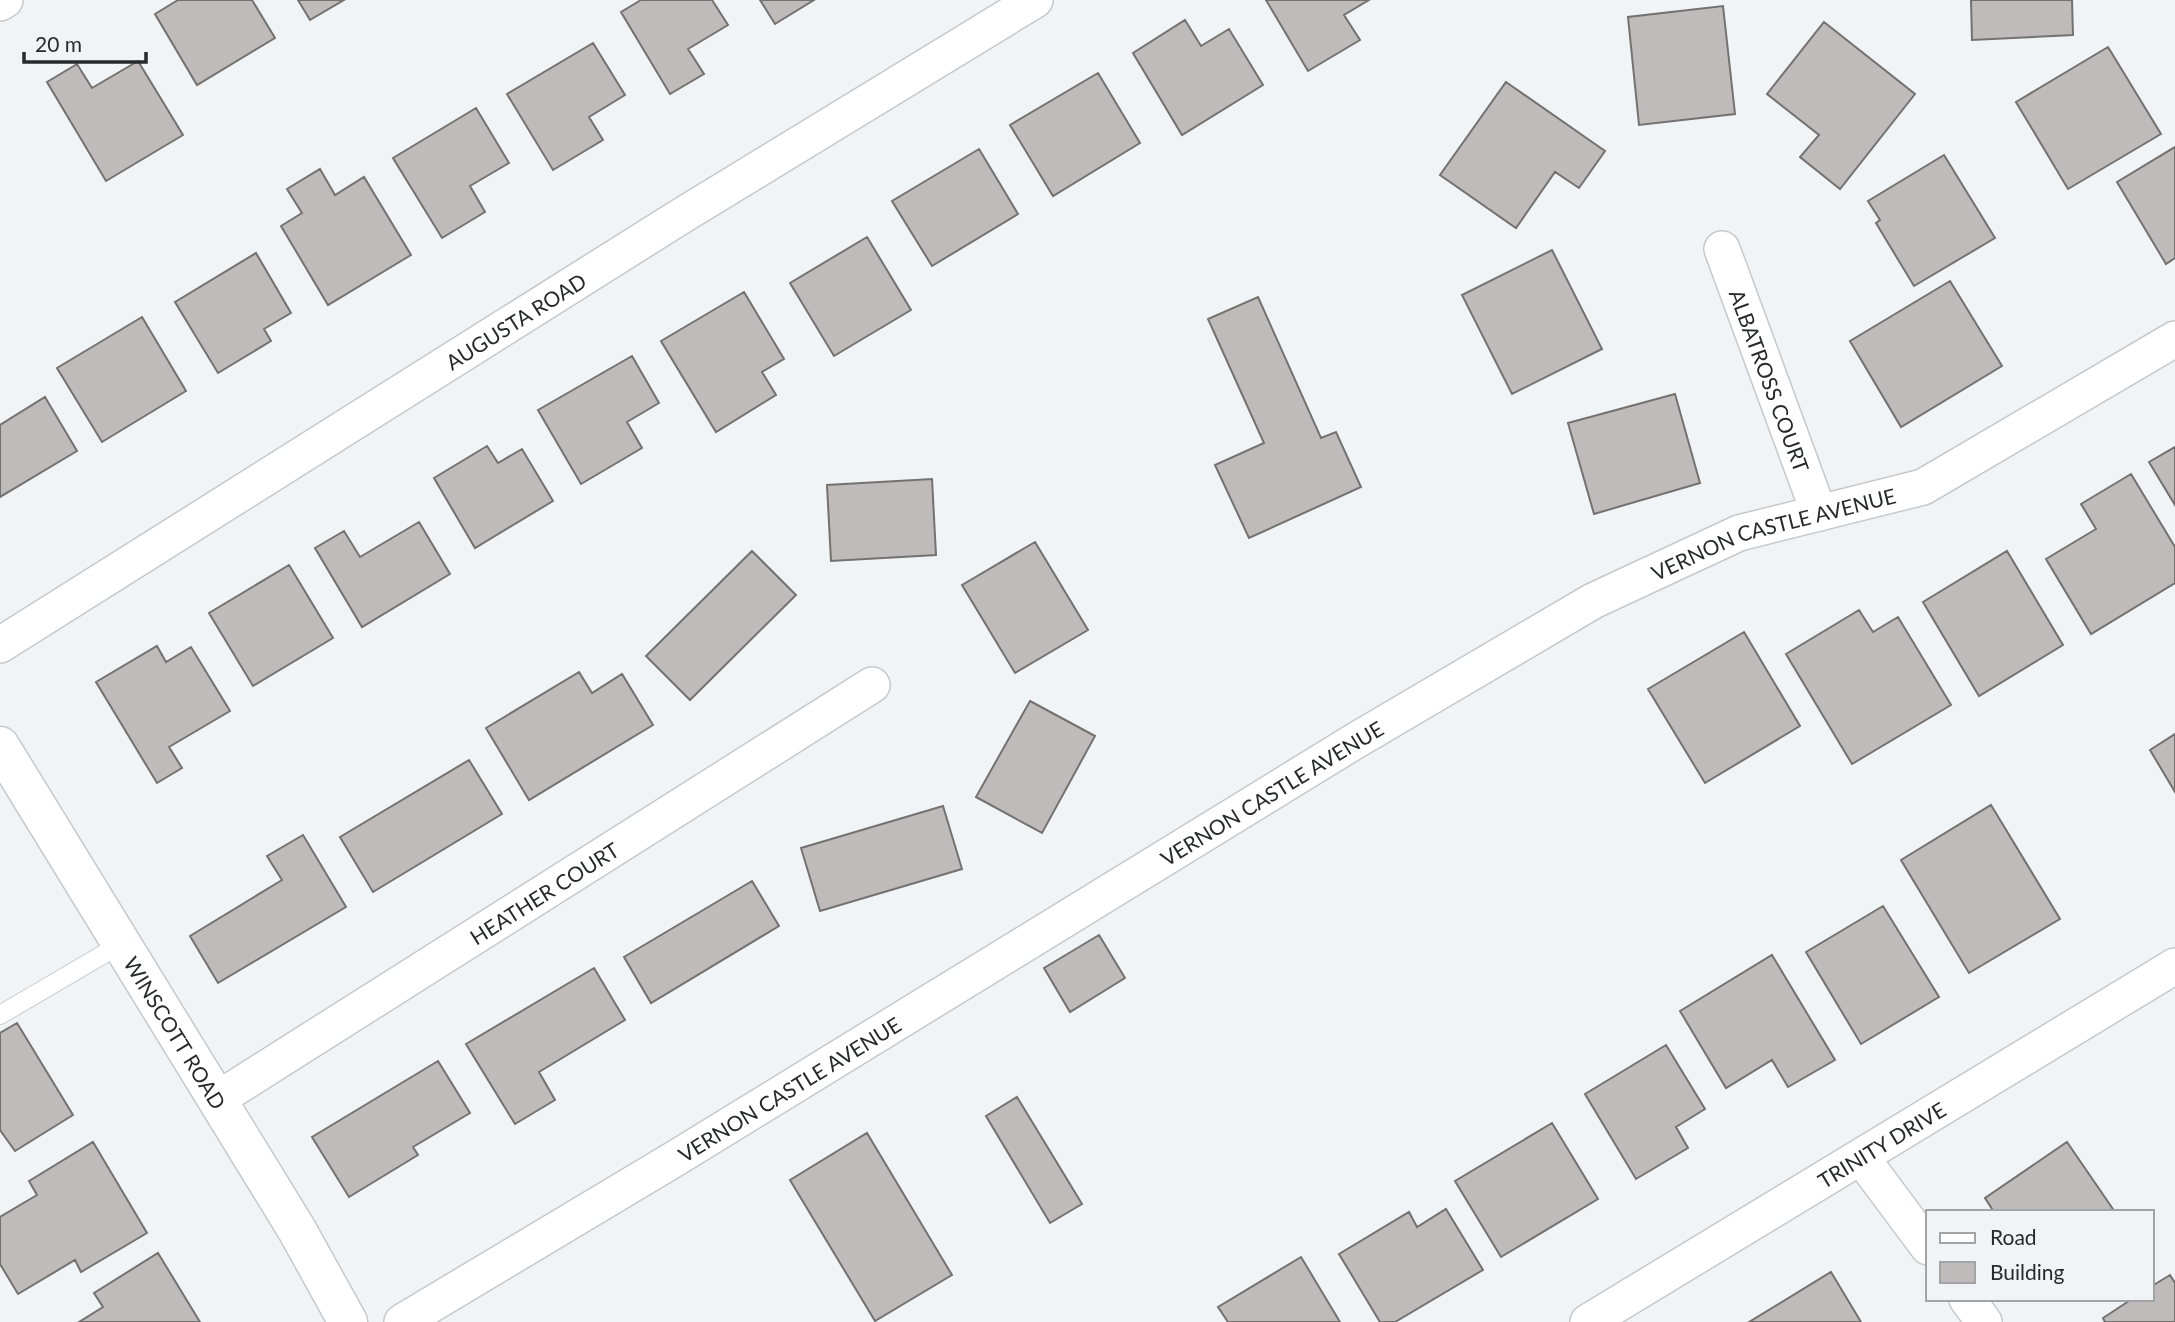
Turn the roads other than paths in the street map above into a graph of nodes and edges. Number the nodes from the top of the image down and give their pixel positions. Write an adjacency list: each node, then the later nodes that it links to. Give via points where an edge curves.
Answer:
1 (5, 0): 3 (street)
2 (1035, 0): 7 (street, AUGUSTA ROAD, via 678,218)
3 (0, 3)
4 (1722, 249): 6 (street, ALBATROSS COURT)
5 (2175, 339): 6 (street, VERNON CASTLE AVENUE, via 1923,487)
6 (1819, 513): 18 (street, VERNON CASTLE AVENUE, via 1740,533 1593,601)
7 (0, 645)
8 (872, 685): 13 (street, HEATHER COURT)
9 (0, 746): 10 (main road, WINSCOTT ROAD)
10 (121, 944): 12 (lane); 13 (main road, WINSCOTT ROAD)
11 (2175, 966): 14 (street, TRINITY DRIVE)
12 (0, 1015)
13 (216, 1100): 17 (main road, WINSCOTT ROAD)
14 (1861, 1157): 15 (street); 19 (street, TRINITY DRIVE)
15 (1926, 1244)
16 (1968, 1301): 20 (street)
17 (348, 1322)
18 (402, 1322)
19 (1588, 1322)
20 (1984, 1322)

